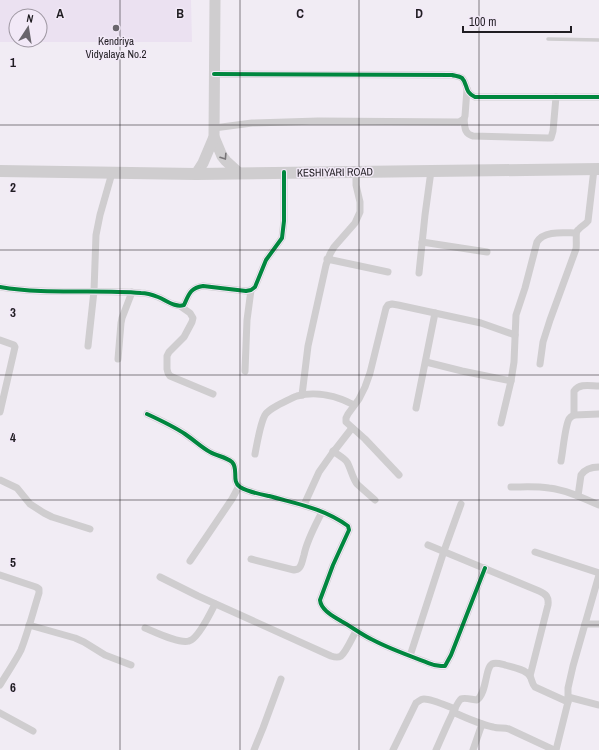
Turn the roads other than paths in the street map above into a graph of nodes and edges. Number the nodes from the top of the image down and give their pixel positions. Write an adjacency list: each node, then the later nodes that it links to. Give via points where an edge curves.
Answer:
1 (215, 0): 4 (street)
2 (548, 39): 3 (lane)
3 (599, 40)
4 (214, 74): 5 (street, via 452,75 461,78); 9 (street)
5 (467, 89): 6 (street, via 472,96 481,98); 8 (street)
6 (556, 97): 7 (street); 8 (street, via 550,138 473,136 466,133)
7 (599, 97)
8 (464, 119): 9 (street, via 455,123 252,123)
9 (214, 133): 16 (street, one-way to 16, via 222,156); 17 (street)
10 (596, 169): 12 (main road, KESHIYARI ROAD); 18 (street, via 588,221)
11 (0, 171): 15 (main road, KESHIYARI ROAD)
12 (432, 171): 14 (main road, KESHIYARI ROAD); 19 (street)
13 (284, 172): 14 (main road, KESHIYARI ROAD); 16 (main road, KESHIYARI ROAD); 25 (street, via 282,238 266,260 255,287)
14 (356, 172): 21 (street, via 360,212 355,223)
15 (112, 173): 17 (main road, KESHIYARI ROAD); 26 (street, via 96,235)
16 (239, 173): 17 (main road, KESHIYARI ROAD)
17 (196, 174)
18 (576, 233): 30 (street, via 548,234 537,242 516,315); 35 (street, via 576,249 548,326)
19 (422, 242): 20 (street); 23 (street)
20 (487, 252)
21 (327, 259): 22 (street); 40 (street, via 308,346)
22 (388, 272)
23 (419, 273)
24 (0, 287): 26 (street, via 25,291)
25 (251, 290): 28 (street, via 196,287 184,305); 36 (street)
26 (94, 291): 27 (street); 32 (street)
27 (132, 292): 28 (street, via 157,296); 33 (street, via 122,318)
28 (180, 306): 39 (street, via 193,318 184,337 167,356 168,373)
29 (435, 313): 30 (street, via 481,323); 34 (street); 41 (street, via 388,305 370,373)
30 (515, 335): 37 (street)
31 (0, 340): 43 (street, via 15,347)
32 (88, 346)
33 (118, 360)
34 (426, 362): 37 (street); 42 (street)
35 (540, 364)
36 (245, 371)
37 (511, 381): 47 (street)
38 (599, 386): 45 (street, via 584,385 576,388)
39 (213, 394)
40 (302, 395): 41 (street, via 331,396); 50 (street, via 274,407 266,414)
41 (354, 405): 48 (street, via 346,418 346,422)
42 (416, 408)
43 (0, 412)
44 (148, 414): 55 (street, via 184,433 209,452 234,464 235,480)
45 (574, 414): 46 (street); 51 (street, via 569,420)
46 (599, 414)
47 (501, 423)
48 (352, 428): 49 (street); 53 (street)
49 (333, 451): 58 (street, via 347,463 354,481); 60 (street, via 319,472)
50 (255, 454)
51 (561, 461)
52 (599, 467): 57 (street, via 592,467 583,472)
53 (400, 475)
54 (0, 480): 63 (street, via 17,488 30,504 44,513)
55 (239, 486): 60 (street); 68 (street)
56 (511, 487): 57 (street, via 549,488)
57 (578, 496): 61 (street)
58 (375, 500)
59 (461, 504): 65 (street)
60 (304, 505): 62 (street)
61 (599, 505)
62 (322, 512): 67 (street, via 306,545 298,570); 78 (street, via 348,526 349,530 332,565 320,604 327,612)
63 (90, 529)
64 (428, 544): 65 (street)
65 (444, 551): 69 (street); 79 (street)
66 (535, 552): 70 (street)
67 (250, 559)
68 (190, 561)
69 (485, 568): 79 (street, via 445,666); 81 (street, via 548,597)
70 (599, 574): 75 (street)
71 (0, 575): 74 (street, via 31,584 39,589)
72 (160, 577): 73 (street)
73 (215, 604): 77 (street, via 196,636 189,641 177,641); 78 (street, via 331,656 341,656)
74 (30, 624): 80 (street, via 75,638 105,655); 83 (street, via 16,660)
75 (585, 624): 76 (street); 84 (street, via 568,688)
76 (599, 624)
77 (145, 628)
78 (356, 630): 79 (street)
79 (410, 656)
80 (131, 665)
81 (530, 676): 84 (street, via 535,687); 86 (street, via 502,664 491,665 480,698 460,700)
82 (281, 679): 90 (street)
83 (0, 685)
84 (568, 699): 85 (street); 94 (street)
85 (599, 706)
86 (454, 711): 88 (street); 91 (street, via 431,700 420,700); 92 (street)
87 (0, 713): 89 (street)
88 (482, 724): 93 (street); 94 (street, via 509,729)
89 (34, 731)
90 (254, 750)
91 (393, 750)
92 (436, 750)
93 (473, 750)
94 (555, 750)

